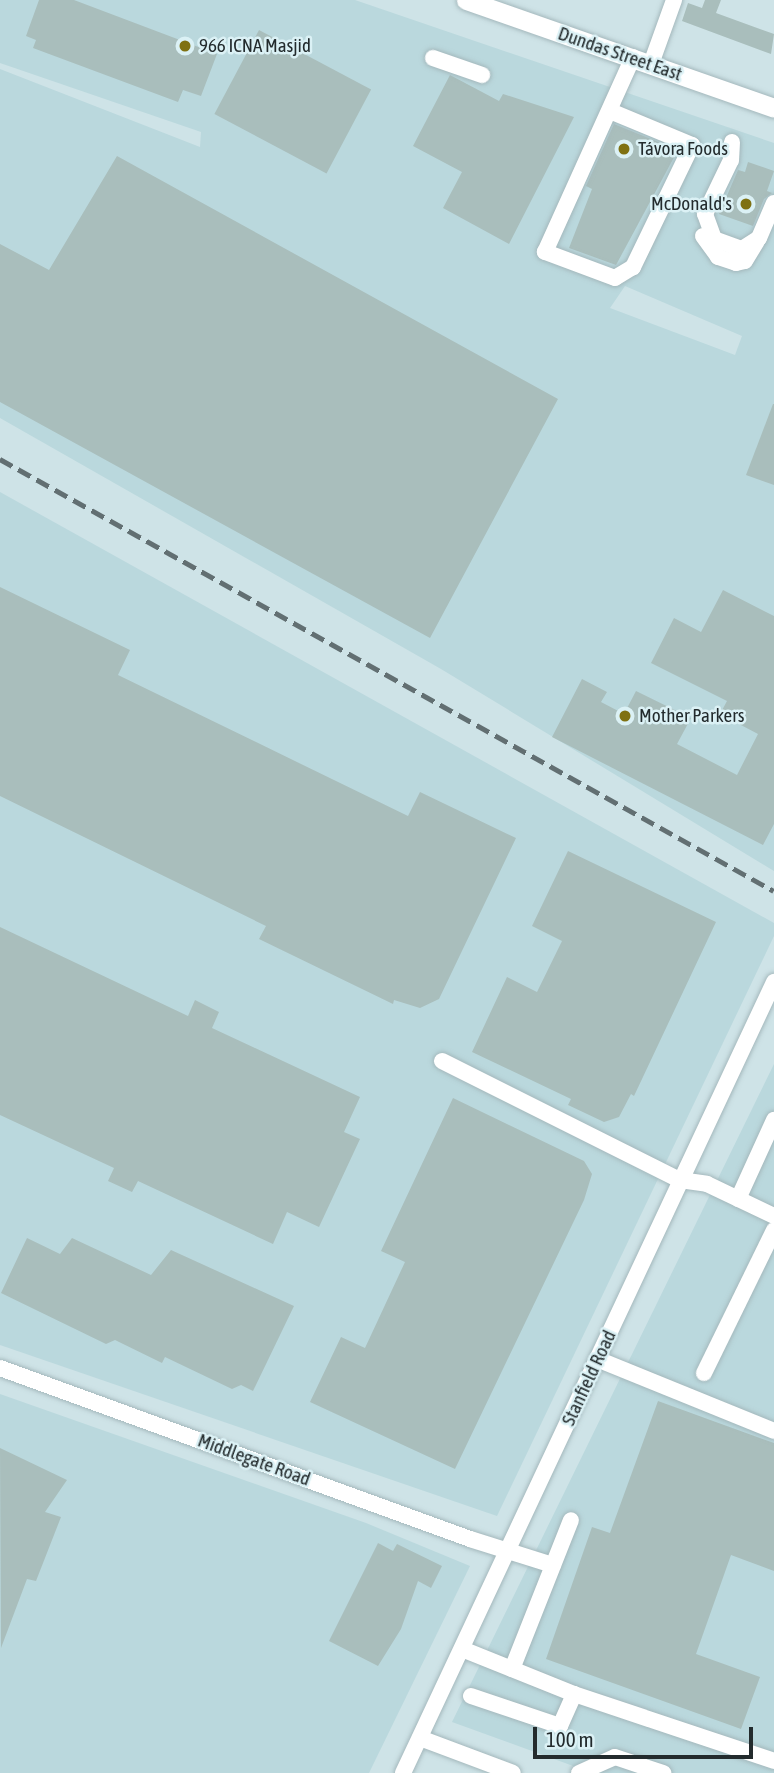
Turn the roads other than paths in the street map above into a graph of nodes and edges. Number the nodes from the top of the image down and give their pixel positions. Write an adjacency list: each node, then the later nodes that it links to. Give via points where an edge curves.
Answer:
1 (466, 0): 4 (main road, Dundas Street East)
2 (674, 0): 4 (street)
3 (433, 58): 5 (street)
4 (642, 61): 6 (main road, Dundas Street East); 7 (street)
5 (482, 75)
6 (774, 108)
7 (610, 111): 7 (street, via 692,145 633,267 615,278 545,252)
8 (732, 142): 9 (street, via 732,160 705,221 714,239 742,249 759,238)
9 (774, 203)
10 (773, 987): 13 (street, Stanfield Road)
11 (443, 1061): 13 (street)
12 (774, 1120): 14 (street)
13 (680, 1180): 14 (street, via 707,1184); 17 (street, Stanfield Road)
14 (738, 1199): 15 (street)
15 (774, 1216)
16 (774, 1230): 19 (street)
17 (597, 1359): 20 (street); 22 (street, Stanfield Road)
18 (0, 1368): 22 (street, Middlegate Road, via 470,1539)
19 (704, 1373)
20 (774, 1431)
21 (571, 1520): 23 (street)
22 (510, 1549): 23 (street, Middlegate Road); 24 (street, Stanfield Road)
23 (553, 1565): 25 (street)
24 (462, 1649): 25 (street); 28 (street, Stanfield Road)
25 (512, 1669): 26 (street)
26 (574, 1694): 27 (street, via 559,1726); 29 (street)
27 (471, 1696)
28 (419, 1738): 30 (street, Stanfield Road); 31 (street)
29 (774, 1761)
30 (403, 1773)
31 (513, 1773)
32 (579, 1773): 33 (street, via 615,1757)
33 (663, 1773)

